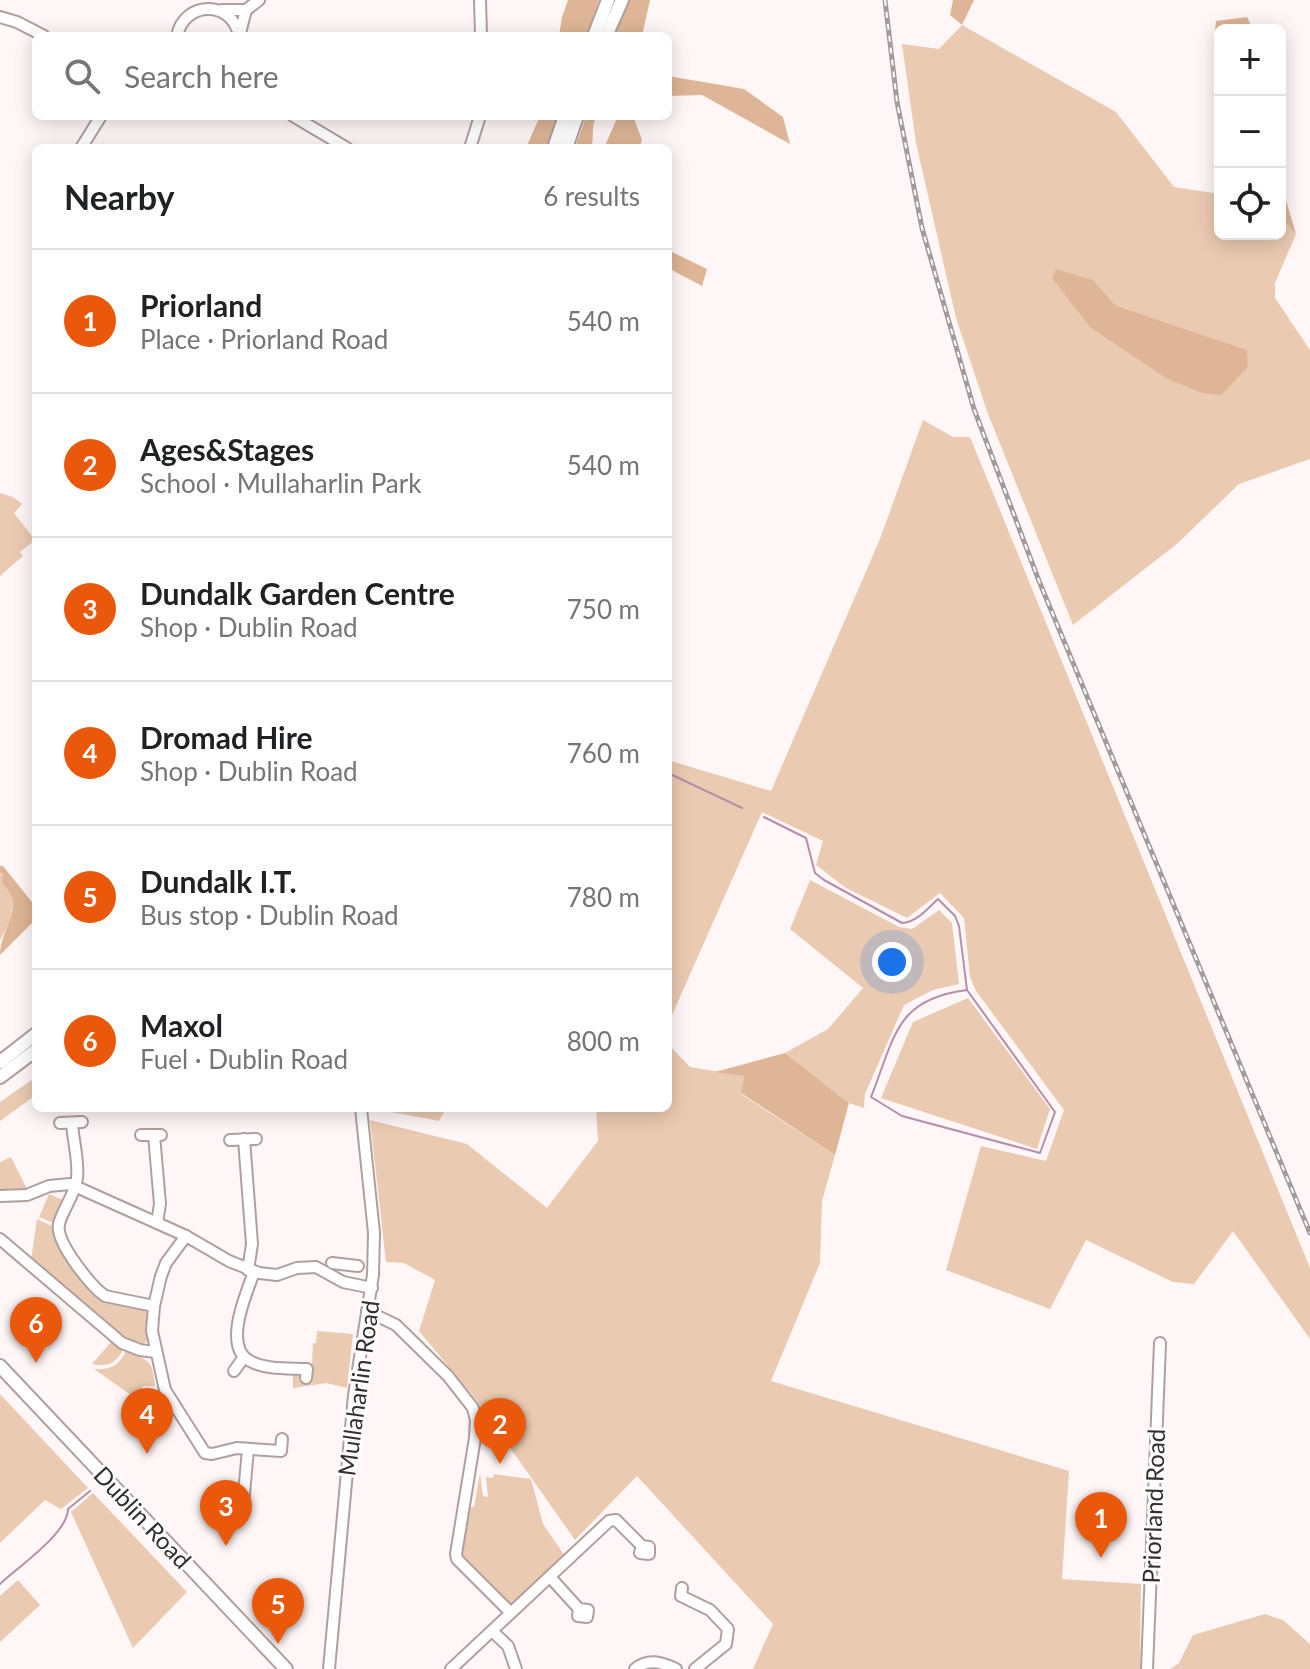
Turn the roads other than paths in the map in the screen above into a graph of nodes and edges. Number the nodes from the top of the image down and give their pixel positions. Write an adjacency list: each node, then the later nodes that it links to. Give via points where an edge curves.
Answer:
1 (259, 0): 6 (street)
2 (480, 0): 12 (street)
3 (608, 0): 13 (main road)
4 (622, 0): 14 (main road)
5 (216, 9): 6 (street); 9 (street, via 194,11); 10 (street, via 233,20)
6 (246, 10): 11 (street)
7 (0, 17): 8 (street)
8 (36, 32)
9 (178, 32)
10 (238, 32)
11 (241, 32)
12 (481, 32)
13 (596, 32)
14 (608, 32)
15 (98, 120): 20 (street)
16 (300, 120): 21 (street)
17 (479, 120): 22 (street)
18 (564, 120): 23 (main road)
19 (576, 120): 24 (main road)
20 (84, 144)
21 (340, 144)
22 (471, 144)
23 (555, 144)
24 (567, 144)
25 (32, 1037): 27 (main road)
26 (32, 1053): 28 (main road)
27 (0, 1062)
28 (0, 1077)
29 (361, 1112): 41 (street, Mullaharlin Road, via 374,1233)
30 (60, 1123): 33 (street, via 77,1122)
31 (141, 1135): 35 (street, via 158,1135)
32 (230, 1140): 39 (street, via 250,1139 246,1197)
33 (76, 1186): 34 (street, via 57,1184 27,1195); 35 (street); 42 (street, via 59,1227 70,1253 105,1296)
34 (0, 1196)
35 (157, 1223): 36 (street)
36 (186, 1236): 39 (street); 42 (street, via 166,1263)
37 (0, 1239): 45 (street, via 122,1343)
38 (332, 1263): 40 (street, via 352,1265)
39 (251, 1271): 40 (street, via 277,1275 316,1267); 46 (street, via 238,1319)
40 (345, 1283): 41 (street)
41 (372, 1288): 43 (street, Mullaharlin Road)
42 (154, 1306): 45 (street)
43 (367, 1311): 57 (street, via 396,1325 473,1408 475,1438 456,1554); 60 (street, Mullaharlin Road, via 354,1395)
44 (1160, 1343): 66 (street, Priorland Road)
45 (155, 1352): 51 (street, via 165,1390 201,1448 212,1454)
46 (244, 1357): 48 (street); 49 (street, via 262,1365 307,1369)
47 (0, 1366): 59 (main road, Dublin Road)
48 (234, 1371)
49 (306, 1378)
50 (282, 1439): 51 (street, via 281,1451)
51 (248, 1449): 52 (street)
52 (243, 1505)
53 (642, 1546): 54 (street, via 616,1520 609,1521)
54 (550, 1577): 56 (street); 57 (street)
55 (682, 1588): 65 (street, via 681,1596 710,1610 728,1629 726,1644)
56 (579, 1609)
57 (510, 1612): 58 (street)
58 (492, 1631): 61 (street); 62 (street, via 508,1646)
59 (286, 1669)
60 (329, 1669)
61 (451, 1669)
62 (516, 1669)
63 (635, 1669): 64 (street, via 657,1661)
64 (676, 1669)
65 (695, 1669)
66 (1147, 1669)

